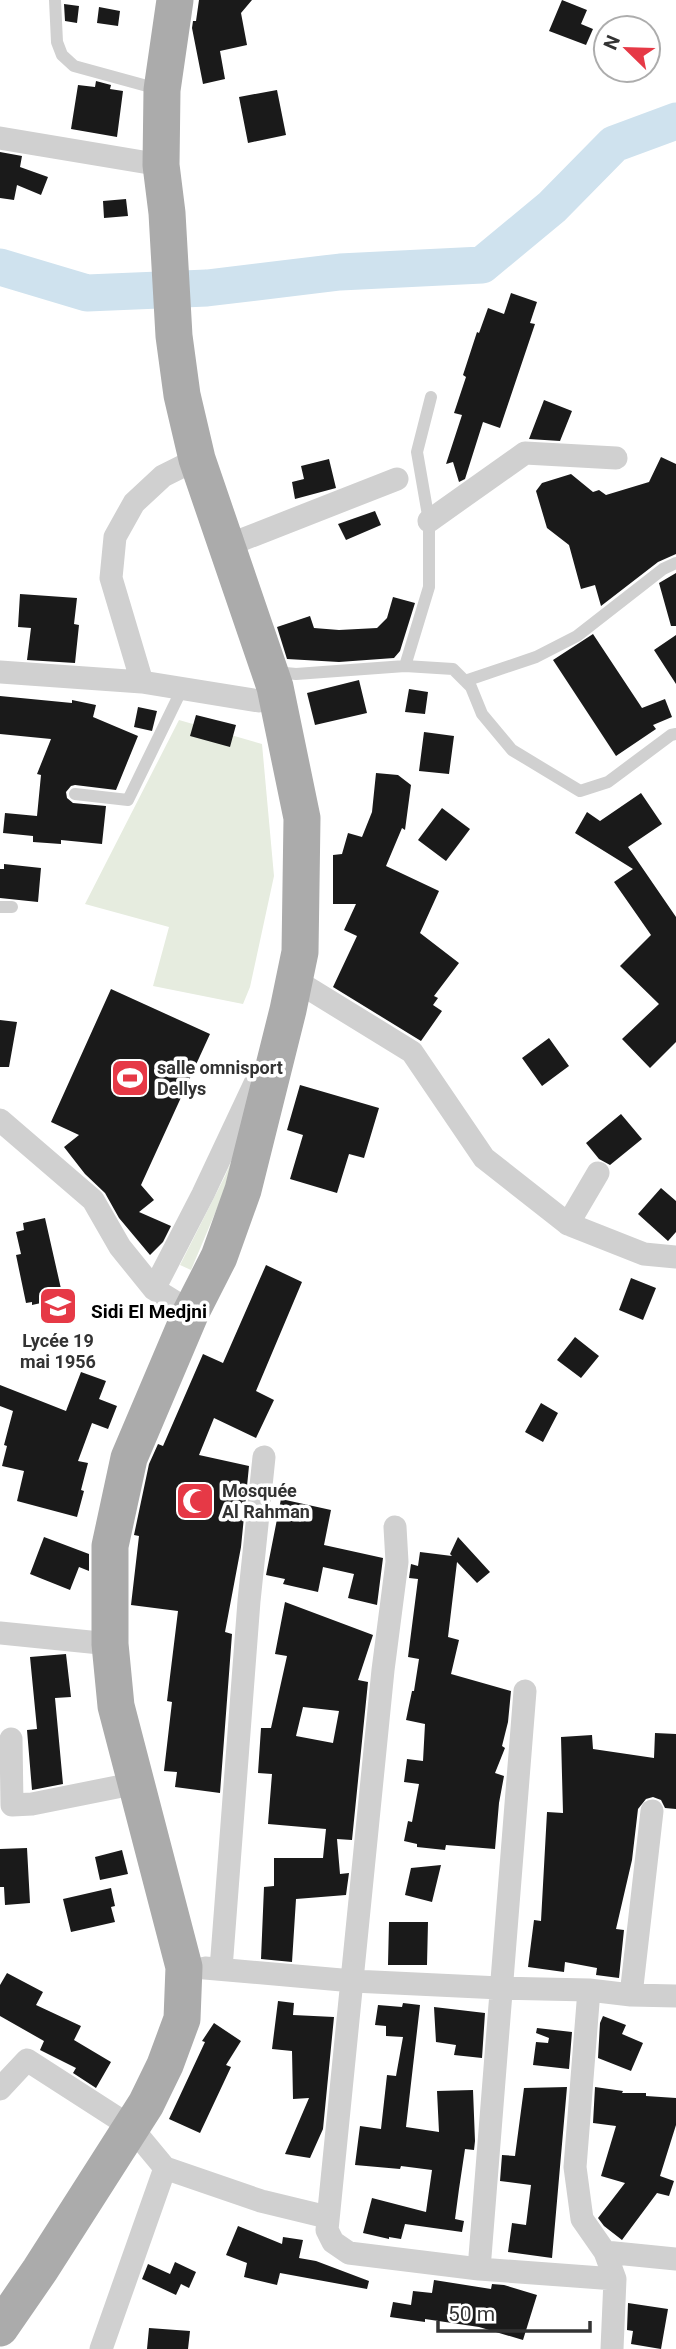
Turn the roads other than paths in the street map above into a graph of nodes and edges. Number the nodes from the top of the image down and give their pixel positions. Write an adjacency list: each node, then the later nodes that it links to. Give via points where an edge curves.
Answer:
1 (55, 0): 3 (lane, via 57,42 74,66)
2 (175, 0): 3 (main road)
3 (162, 90): 5 (main road)
4 (0, 138): 5 (street)
5 (161, 166): 8 (main road, via 174,336)
6 (431, 397): 10 (lane, via 417,452)
7 (616, 458): 10 (street, via 526,453)
8 (197, 459): 11 (main road); 16 (street, via 163,476 134,503 115,537 111,578)
9 (397, 480): 11 (street)
10 (429, 521): 13 (lane, via 429,587)
11 (226, 546): 17 (main road)
12 (676, 564): 15 (lane, via 652,576 577,636 536,657)
13 (405, 666): 15 (lane, via 453,669); 17 (lane, via 296,674)
14 (0, 672): 16 (street)
15 (465, 681): 19 (lane, via 482,714 512,750 580,791 608,782)
16 (142, 682): 18 (street)
17 (274, 685): 18 (street, via 259,701); 21 (main road, via 302,818 300,952)
18 (181, 689): 20 (lane, via 128,800)
19 (676, 734)
20 (75, 794)
21 (291, 995): 24 (street, via 412,1052 484,1158); 26 (street, via 203,1194); 27 (main road, via 243,1190 219,1257)
22 (0, 1120): 26 (street, via 93,1200 120,1247)
23 (598, 1173): 24 (street)
24 (568, 1224): 25 (street, via 644,1254)
25 (676, 1258)
26 (154, 1289): 27 (street)
27 (191, 1312): 31 (main road, via 129,1458 110,1546)
28 (264, 1457): 37 (street)
29 (395, 1527): 38 (street, via 397,1562)
30 (0, 1633): 31 (street)
31 (110, 1644): 34 (main road, via 116,1706)
32 (525, 1691): 39 (street)
33 (10, 1739): 34 (street, via 12,1805)
34 (137, 1783): 36 (main road)
35 (652, 1811): 41 (street)
36 (184, 1966): 37 (street); 44 (main road, via 182,2019 165,2065)
37 (221, 1969): 38 (street)
38 (354, 1981): 39 (street); 46 (street)
39 (500, 1988): 40 (street); 49 (street)
40 (589, 1990): 41 (street); 47 (street, via 575,2167 582,2219)
41 (631, 1995): 42 (street)
42 (676, 1996)
43 (0, 2090): 44 (street, via 27,2060)
44 (131, 2127): 45 (street); 51 (main road)
45 (165, 2168): 46 (street, via 261,2201); 52 (street)
46 (327, 2217): 49 (street, via 333,2242 349,2253)
47 (605, 2252): 48 (street); 50 (street)
48 (676, 2259)
49 (479, 2269): 50 (street)
50 (615, 2278): 53 (street)
51 (0, 2328)
52 (101, 2349)
53 (612, 2349)

